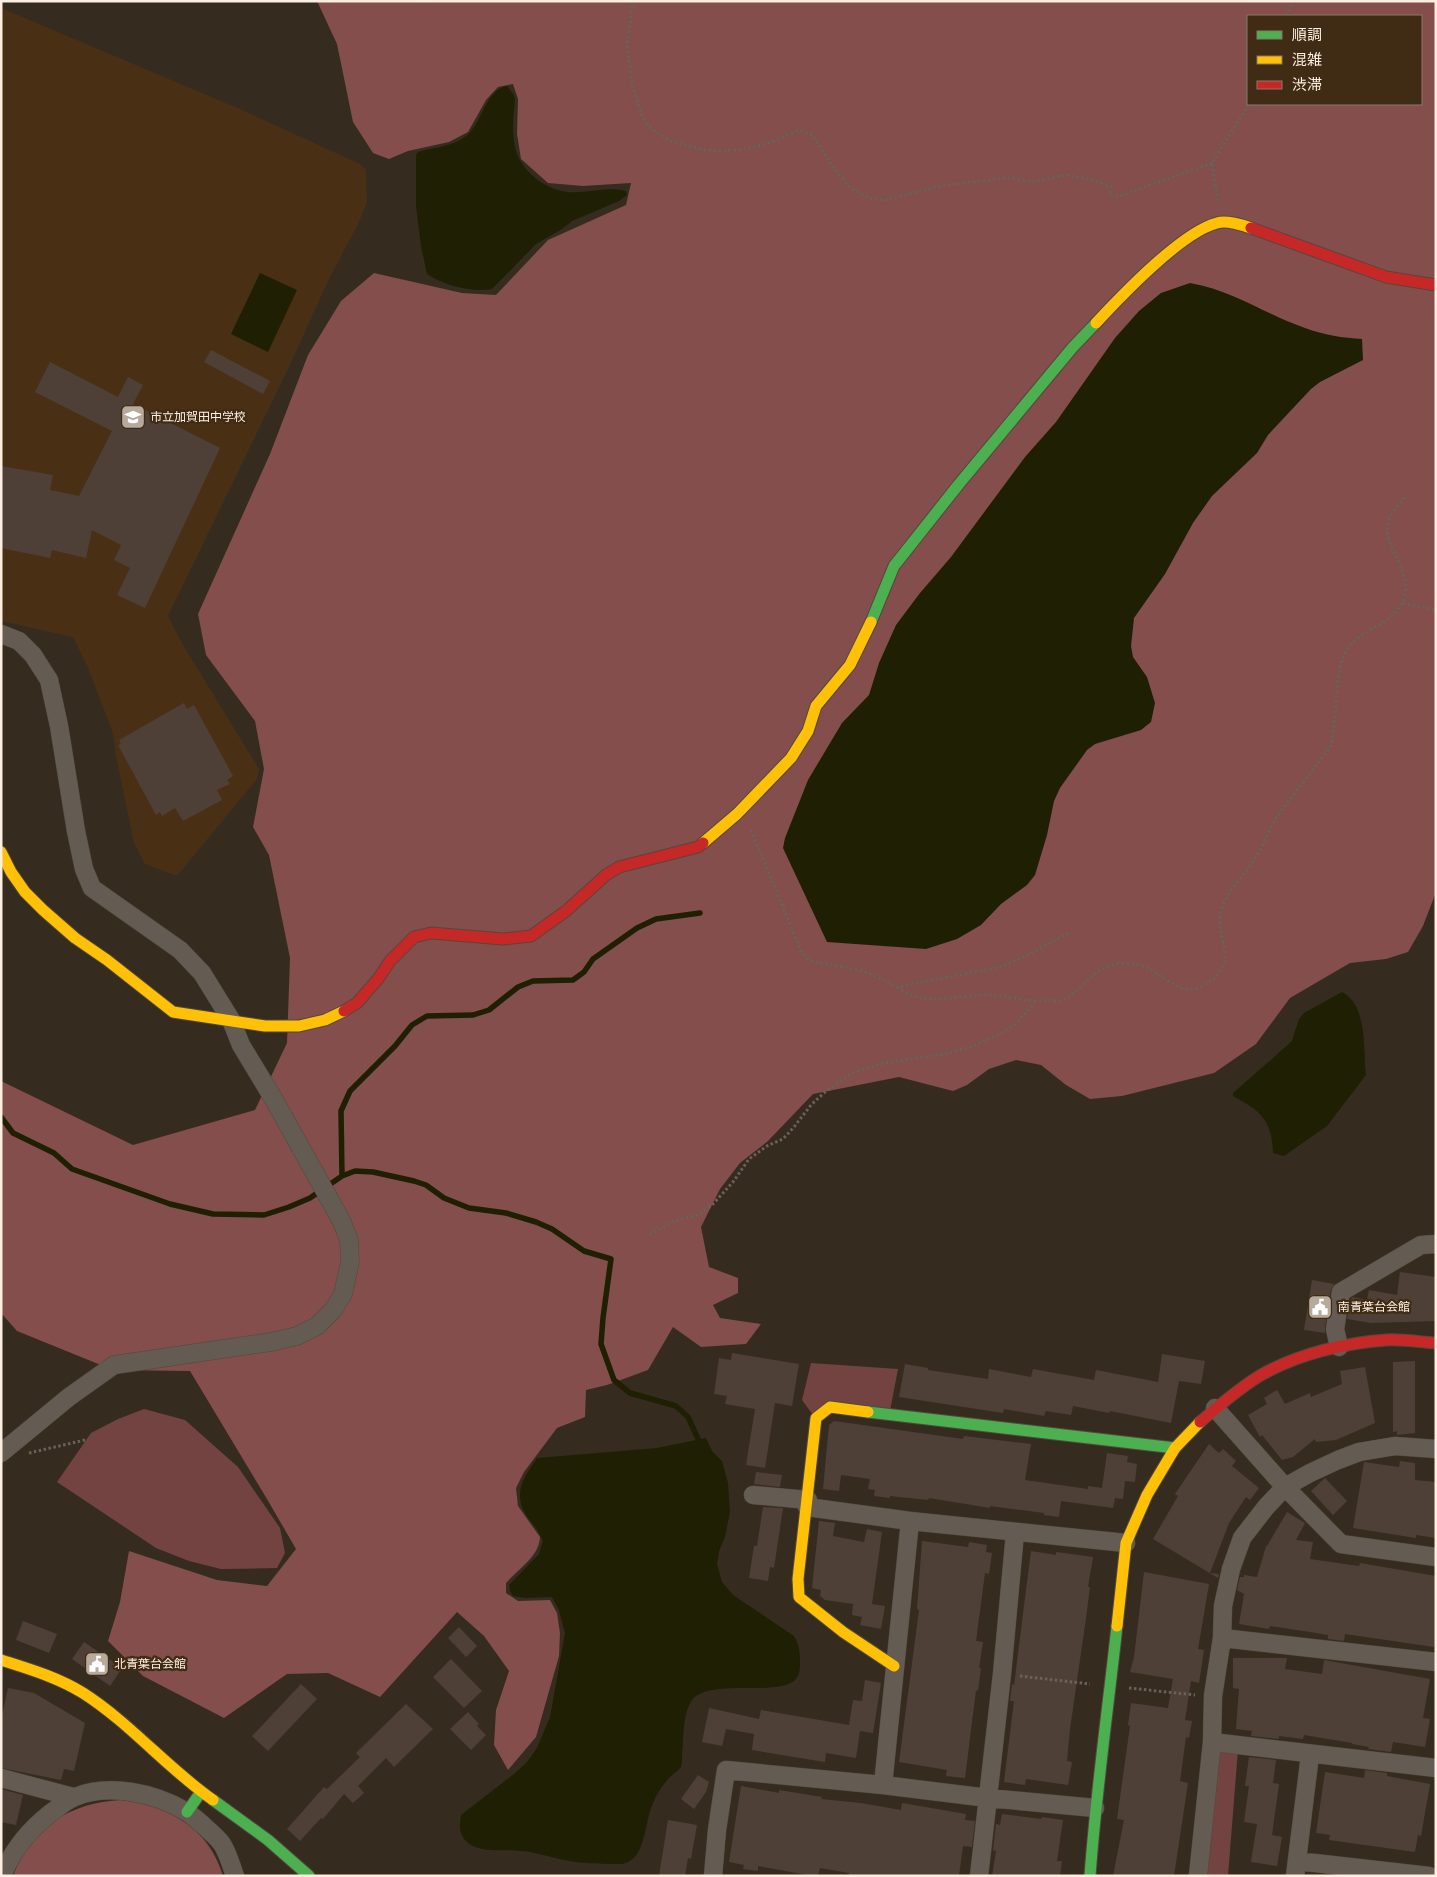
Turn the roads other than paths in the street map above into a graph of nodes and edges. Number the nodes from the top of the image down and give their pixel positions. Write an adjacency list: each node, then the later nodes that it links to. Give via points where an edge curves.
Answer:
1 (1436, 285): 4 (street, via 1386,277 1248,226 1219,222 1198,231 1123,294 959,484 894,566 854,658 816,706 808,731 791,758 715,834 698,847 619,867 531,936 503,939 431,933 414,937 356,1003 325,1020 298,1026 265,1026)
2 (1, 634): 4 (street, via 19,641 33,655 49,680 76,830 92,888 180,950 202,973)
3 (1, 852): 4 (street, via 25,892 75,938 108,960 160,1004 184,1015)
4 (231, 1020): 11 (street, via 241,1045 341,1220 349,1240 350,1262 343,1294 317,1326 297,1336 114,1365 69,1397)
5 (1436, 1244): 7 (street, via 1421,1245 1341,1292 1335,1329)
6 (1436, 1343): 7 (street, via 1387,1340)
7 (1339, 1347): 8 (street, via 1292,1360 1261,1374)
8 (1215, 1408): 9 (street); 12 (street)
9 (1175, 1448): 14 (street, via 830,1407 816,1418); 17 (street, via 1147,1495)
10 (1436, 1449): 12 (street, via 1394,1446 1360,1452)
11 (2, 1453)
12 (1286, 1487): 18 (street, via 1341,1544); 19 (street, via 1242,1538 1223,1606)
13 (754, 1495): 14 (street)
14 (808, 1504): 15 (street); 22 (street, via 798,1579 799,1597)
15 (910, 1521): 16 (street); 22 (street)
16 (1015, 1533): 17 (street); 30 (street)
17 (1126, 1543): 31 (street)
18 (1436, 1557)
19 (1222, 1638): 21 (street); 23 (street, via 1213,1696)
20 (1, 1660): 28 (street, via 53,1677 82,1693 116,1718)
21 (1436, 1662)
22 (894, 1666): 27 (street)
23 (1212, 1742): 24 (street); 40 (street)
24 (1310, 1755): 25 (street); 33 (street)
25 (1436, 1768)
26 (1, 1778): 29 (street)
27 (884, 1785): 30 (street); 37 (street, via 726,1770)
28 (201, 1792): 32 (street); 36 (street, via 268,1840)
29 (73, 1797): 32 (street, via 127,1791 146,1794); 34 (street, via 33,1827 19,1843)
30 (988, 1798): 31 (street); 38 (street)
31 (1095, 1808): 39 (street)
32 (187, 1812): 35 (street, via 222,1844)
33 (1296, 1868): 41 (street)
34 (2, 1876)
35 (235, 1876)
36 (309, 1876)
37 (713, 1876)
38 (979, 1876)
39 (1090, 1876)
40 (1198, 1876)
41 (1429, 1876)

